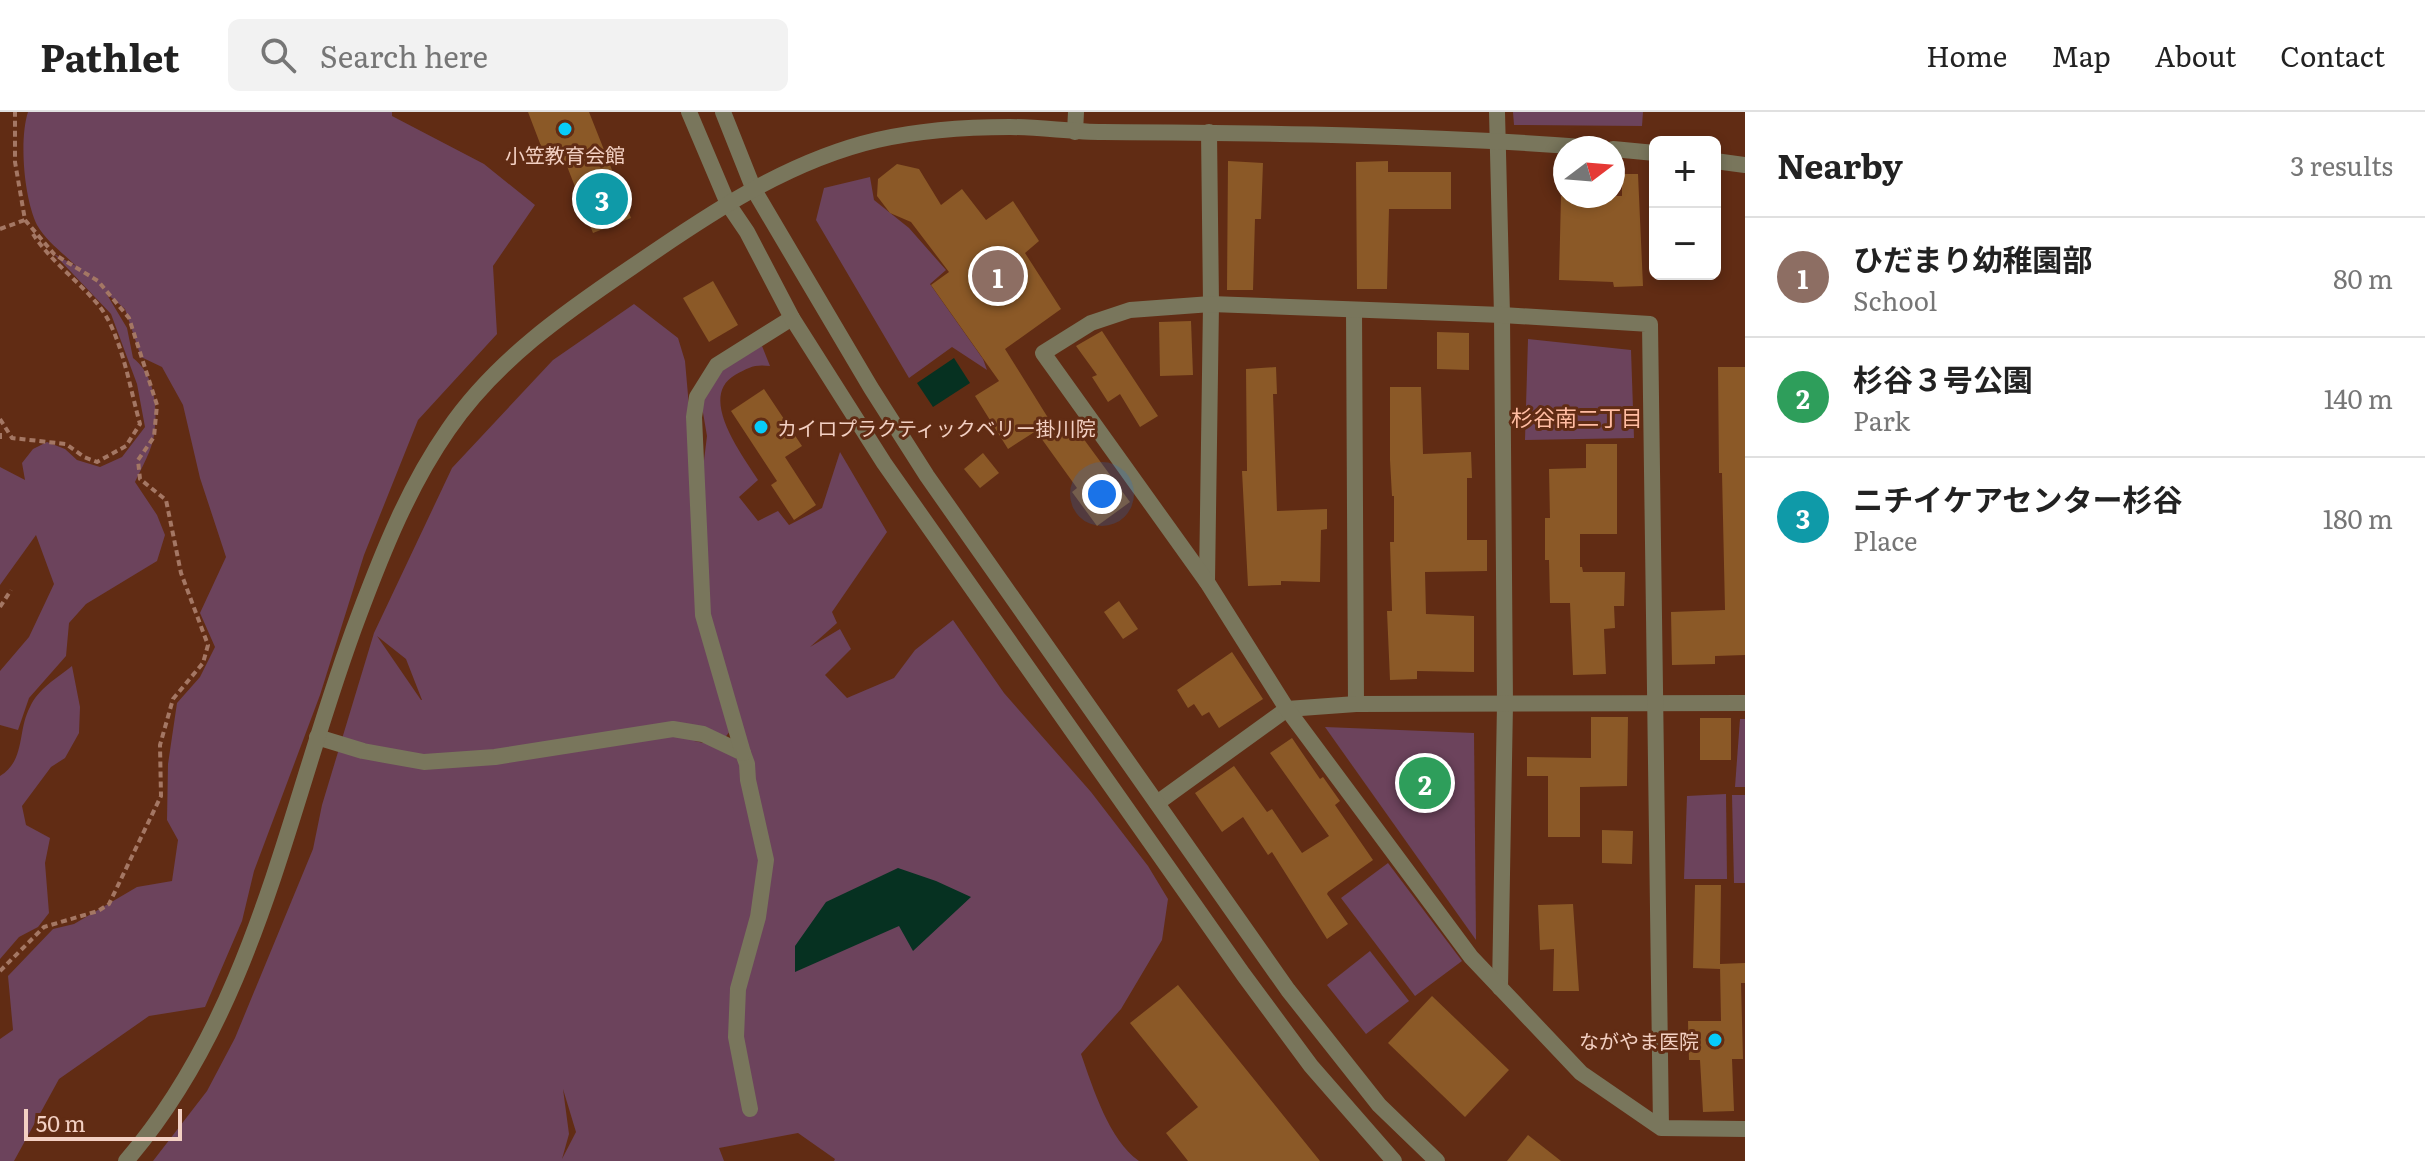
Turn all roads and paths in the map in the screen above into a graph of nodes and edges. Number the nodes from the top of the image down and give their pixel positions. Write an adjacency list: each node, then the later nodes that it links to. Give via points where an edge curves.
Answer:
1 (15, 112): 16 (path, via 15,162)
2 (689, 112): 15 (street)
3 (723, 112): 14 (street)
4 (1076, 112): 6 (street)
5 (1497, 112): 8 (street)
6 (1075, 132): 7 (street); 14 (street, via 1014,127 873,141)
7 (1209, 132): 8 (street); 18 (street)
8 (1498, 140): 9 (street); 20 (street)
9 (1553, 144)
10 (1625, 150): 11 (street)
11 (1649, 152)
12 (1721, 162): 13 (street)
13 (1745, 165)
14 (754, 190): 15 (street); 35 (street, via 927,476)
15 (728, 204): 21 (street); 33 (street, via 534,338 484,384 448,428 390,536)
16 (25, 220): 17 (path); 22 (path, via 43,249 99,307 112,328 140,424 126,446 97,462 66,444 12,438); 36 (path, via 54,254 98,281 129,318 157,405 154,437 138,460 140,479 166,500 181,573 208,645 203,663 173,699 160,745 161,796 109,904 44,927)
17 (0, 229)
18 (1211, 304): 19 (street); 25 (street); 25 (street, via 1130,310 1091,323 1043,353)
19 (1354, 310): 20 (street); 29 (street)
20 (1502, 315): 30 (street); 31 (street, via 1650,324)
21 (792, 318): 34 (street, via 717,365 697,397 694,417 703,615); 42 (street, via 884,463 1243,974 1311,1066)
22 (0, 419)
23 (0, 433): 24 (path)
24 (0, 443)
25 (1207, 582): 32 (street)
26 (11, 590): 27 (path)
27 (0, 607)
28 (1745, 703): 31 (street)
29 (1356, 704): 30 (street); 32 (street)
30 (1505, 704): 31 (street); 37 (street)
31 (1654, 705): 39 (street)
32 (1287, 709): 35 (street); 37 (street, via 1471,957)
33 (317, 737): 34 (street, via 424,762 495,757 673,729 703,734); 41 (street, via 233,985 195,1064)
34 (743, 753): 38 (street, via 766,860 758,917 738,989 736,1037)
35 (1157, 803): 43 (street, via 1288,990 1379,1105)
36 (0, 971)
37 (1500, 988): 39 (street, via 1581,1073)
38 (750, 1109)
39 (1661, 1128): 40 (street)
40 (1745, 1129)
41 (126, 1161)
42 (1394, 1161)
43 (1437, 1161)

